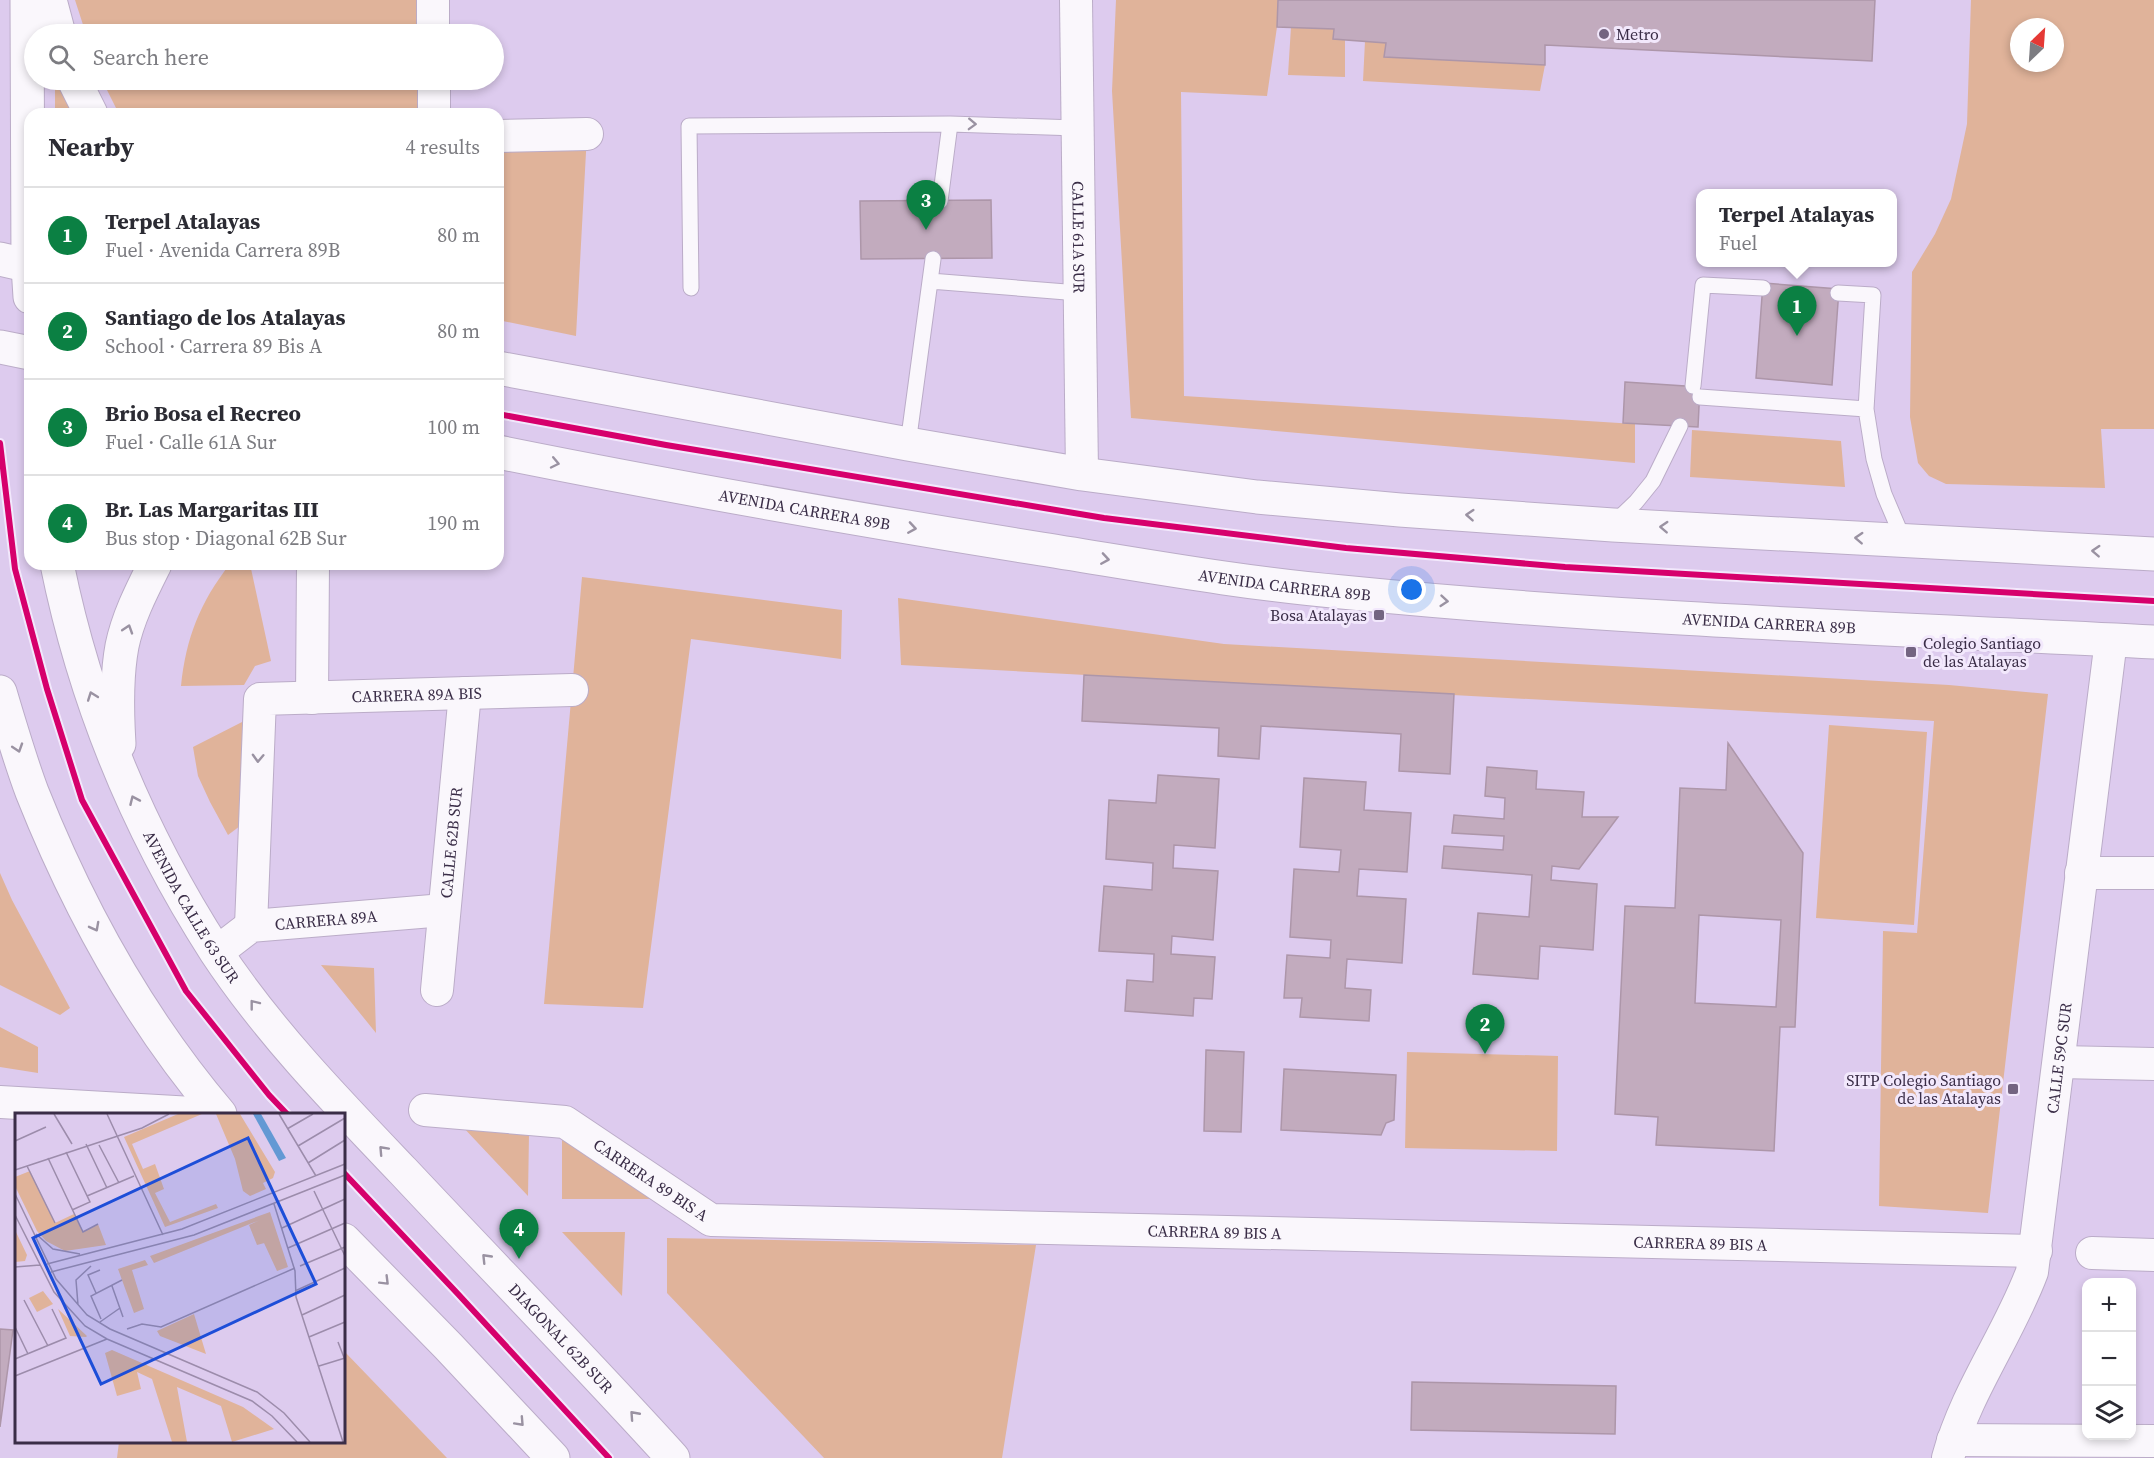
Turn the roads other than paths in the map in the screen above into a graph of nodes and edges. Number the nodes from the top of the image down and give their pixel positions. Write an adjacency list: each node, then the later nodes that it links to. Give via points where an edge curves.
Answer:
1 (27, 0): 5 (main road)
2 (50, 0): 6 (main road)
3 (433, 0): 7 (street)
4 (1076, 0): 15 (street, CALLE 61A SUR)
5 (27, 24)
6 (56, 24)
7 (433, 24)
8 (25, 90): 11 (main road)
9 (79, 90): 12 (main road)
10 (434, 90): 13 (street)
11 (25, 108)
12 (88, 108)
13 (434, 108)
14 (950, 124): 15 (lane, one-way to 15); 19 (lane); 23 (lane, via 689,126)
15 (1077, 128): 25 (street, CALLE 61A SUR)
16 (587, 134): 17 (street)
17 (504, 136)
18 (24, 163): 21 (main road)
19 (940, 201)
20 (933, 259): 22 (lane)
21 (22, 272)
22 (930, 281): 25 (lane); 32 (lane)
23 (691, 288)
24 (1763, 288): 30 (lane, via 1703,285 1696,391)
25 (1079, 293): 34 (street, CALLE 61A SUR)
26 (1839, 293): 30 (lane, via 1873,295)
27 (0, 347): 28 (main road)
28 (24, 352)
29 (504, 369): 32 (main road)
30 (1866, 409): 36 (lane, via 1884,494)
31 (1680, 426): 35 (lane, via 1653,481)
32 (909, 444): 34 (main road)
33 (504, 453): 41 (main road, AVENIDA CARRERA 89B, one-way to 41, via 850,518 1340,592 1607,612)
34 (1082, 474): 35 (main road, one-way to 34, via 1257,497)
35 (1613, 525): 36 (main road, one-way to 35)
36 (1904, 541): 37 (main road, one-way to 36)
37 (2154, 554)
38 (58, 570): 47 (main road, AVENIDA CALLE 63 SUR, one-way to 38, via 90,690)
39 (152, 570): 47 (main road, one-way to 39, via 118,684 122,645 136,601)
40 (313, 570): 46 (street)
41 (2111, 640): 42 (main road, AVENIDA CARRERA 89B); 48 (street, CALLE 59C SUR)
42 (2154, 642)
43 (572, 690): 45 (street, CARRERA 89A BIS)
44 (0, 692): 59 (main road, one-way to 59, via 32,791 92,920 158,1032)
45 (465, 693): 46 (street, CARRERA 89A BIS); 50 (street, CALLE 62B SUR)
46 (312, 698): 51 (street, CARRERA 89A BIS, one-way to 51, via 260,699)
47 (121, 770): 52 (main road, AVENIDA CALLE 63 SUR, one-way to 47, via 150,835)
48 (2080, 873): 49 (street); 54 (street, CALLE 59C SUR)
49 (2154, 873)
50 (444, 910): 51 (street, CARRERA 89A); 53 (street, CALLE 62B SUR)
51 (251, 926): 52 (street, CARRERA 89A)
52 (216, 952): 60 (main road, AVENIDA CALLE 63 SUR, one-way to 52, via 288,1046)
53 (436, 990)
54 (2059, 1062): 55 (street); 62 (street, CALLE 59C SUR)
55 (2154, 1064)
56 (0, 1102): 58 (street)
57 (425, 1110): 62 (street, CARRERA 89 BIS A, via 565,1122 711,1220)
58 (192, 1113)
59 (219, 1113)
60 (423, 1193): 68 (main road, DIAGONAL 62B SUR, one-way to 60)
61 (345, 1241): 67 (main road, one-way to 67)
62 (2036, 1251): 66 (street, CALLE 59C SUR, via 2023,1297 1971,1396)
63 (2092, 1253): 64 (street)
64 (2154, 1255)
65 (2154, 1441): 66 (street)
66 (1950, 1449)
67 (553, 1458)
68 (673, 1458)

